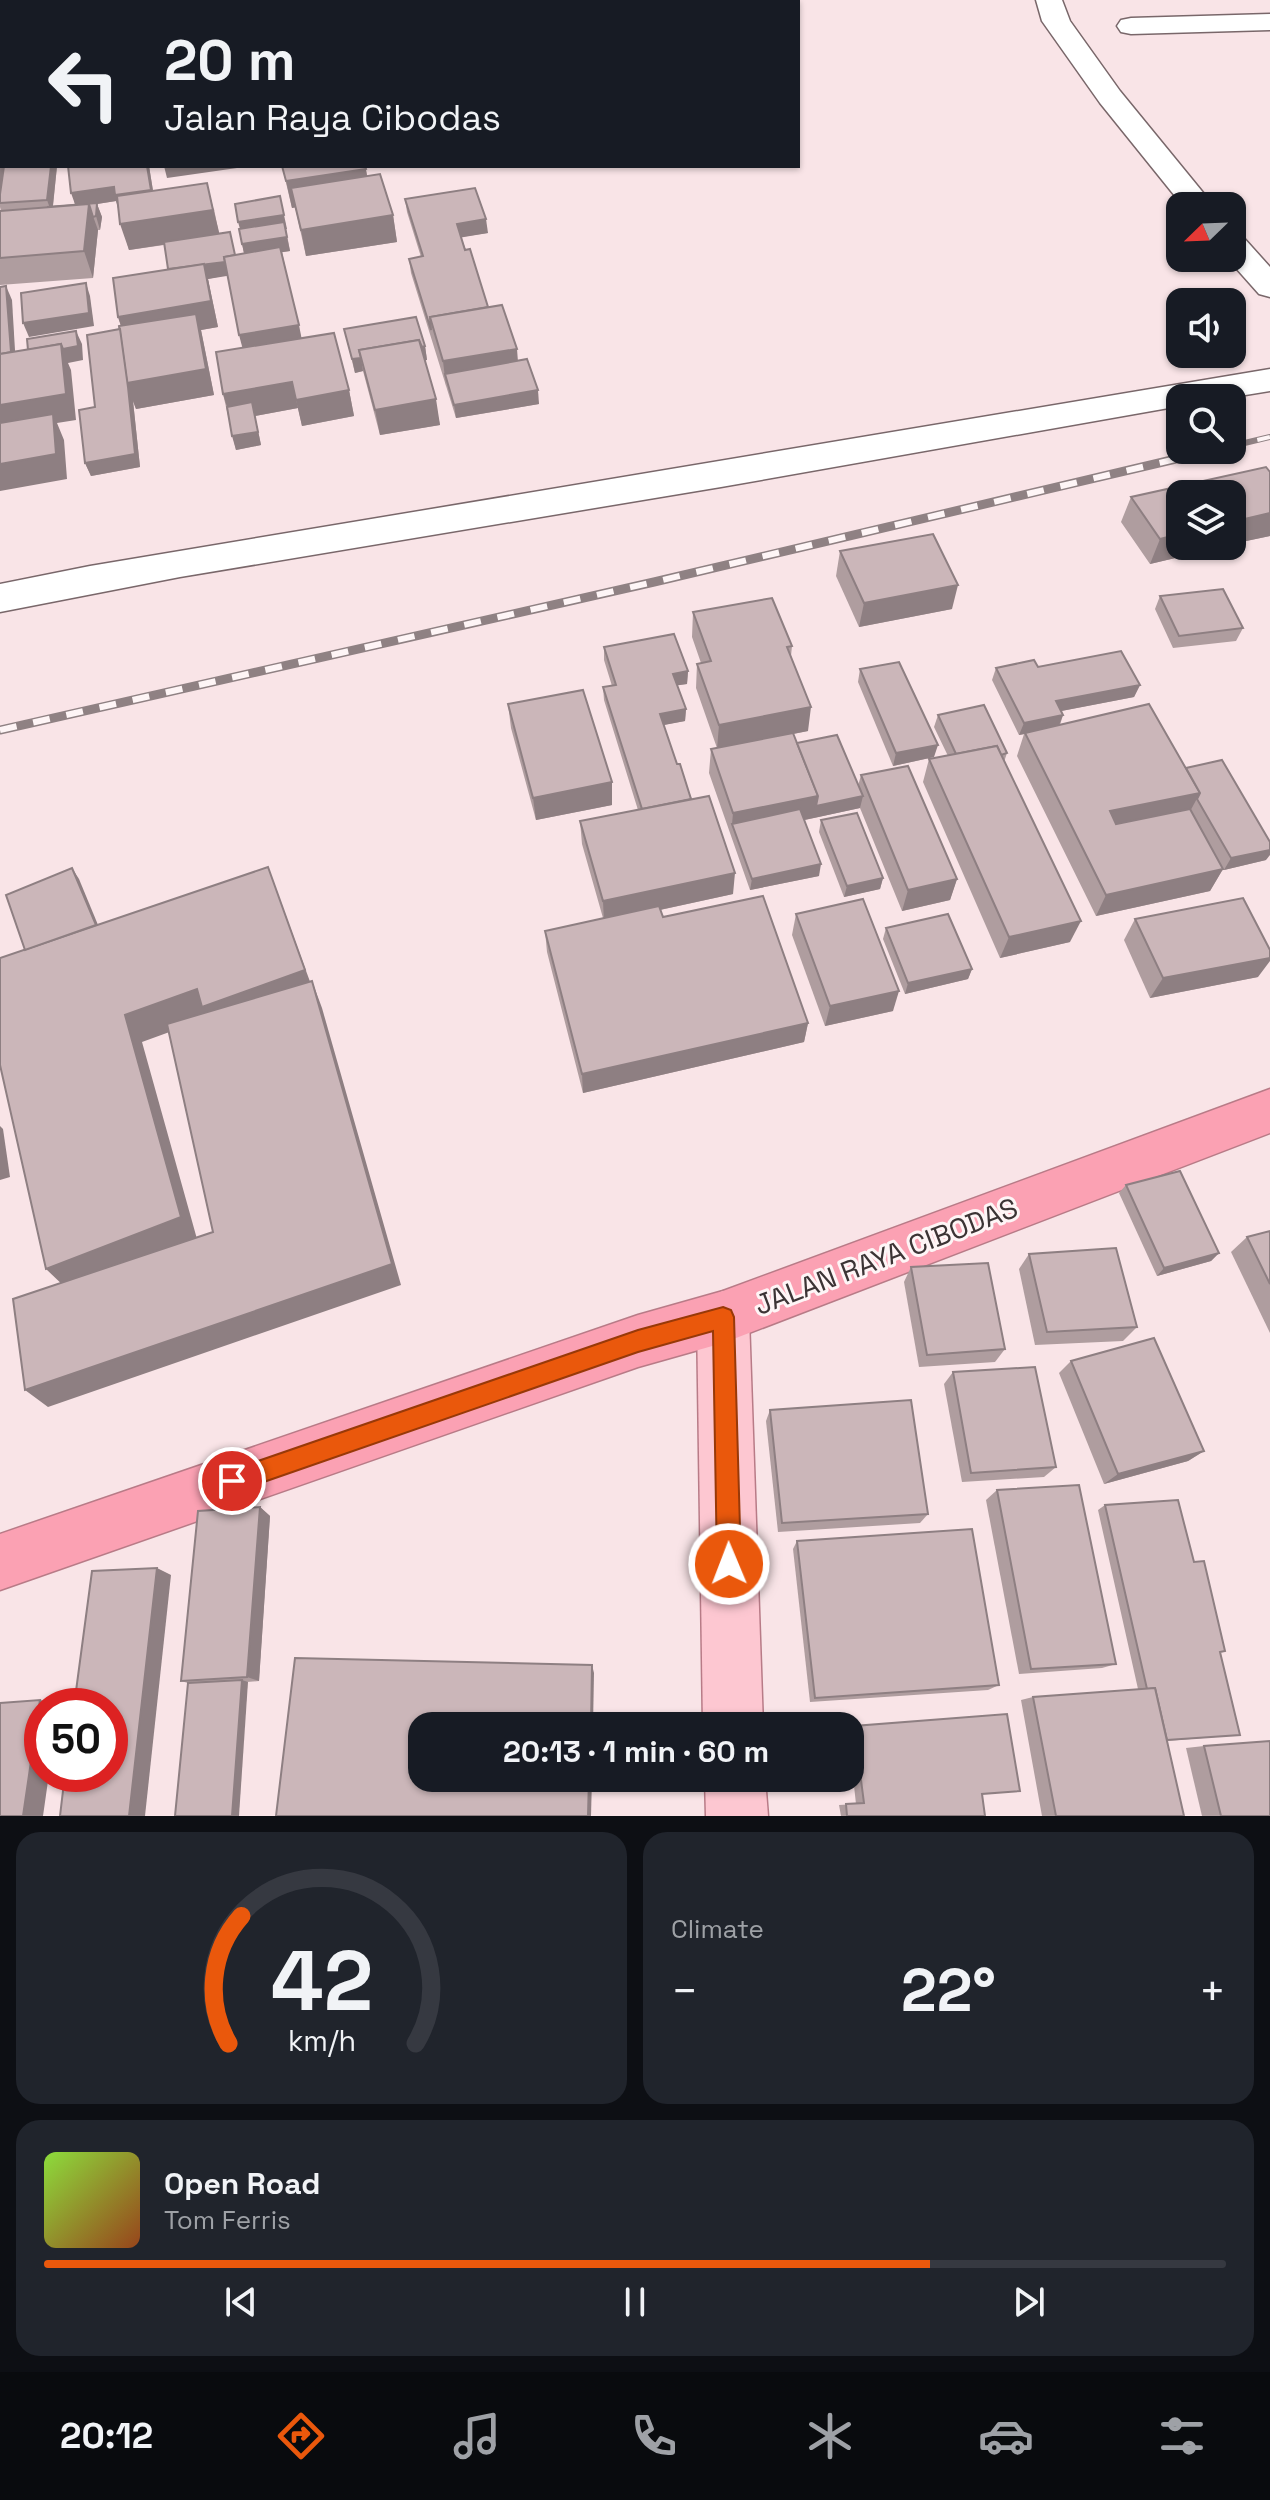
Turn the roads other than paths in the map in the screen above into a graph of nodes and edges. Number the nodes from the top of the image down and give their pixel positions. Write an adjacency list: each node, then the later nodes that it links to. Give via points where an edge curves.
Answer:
1 (1120, 0): 4 (street)
2 (1052, 11): 4 (street, via 1086,29); 5 (street, via 1129,122)
3 (1270, 22): 4 (street)
4 (1131, 26)
5 (1187, 192)
6 (1246, 260): 7 (street)
7 (1270, 287)
8 (1270, 380): 9 (street, via 134,570)
9 (0, 598)
10 (1270, 1111): 11 (highway, JALAN RAYA CIBODAS)
11 (723, 1317): 12 (highway, JALAN RAYA CIBODAS, via 638,1341); 13 (main road)
12 (0, 1562)
13 (733, 1712)
14 (736, 1792): 15 (main road)
15 (737, 1816)

